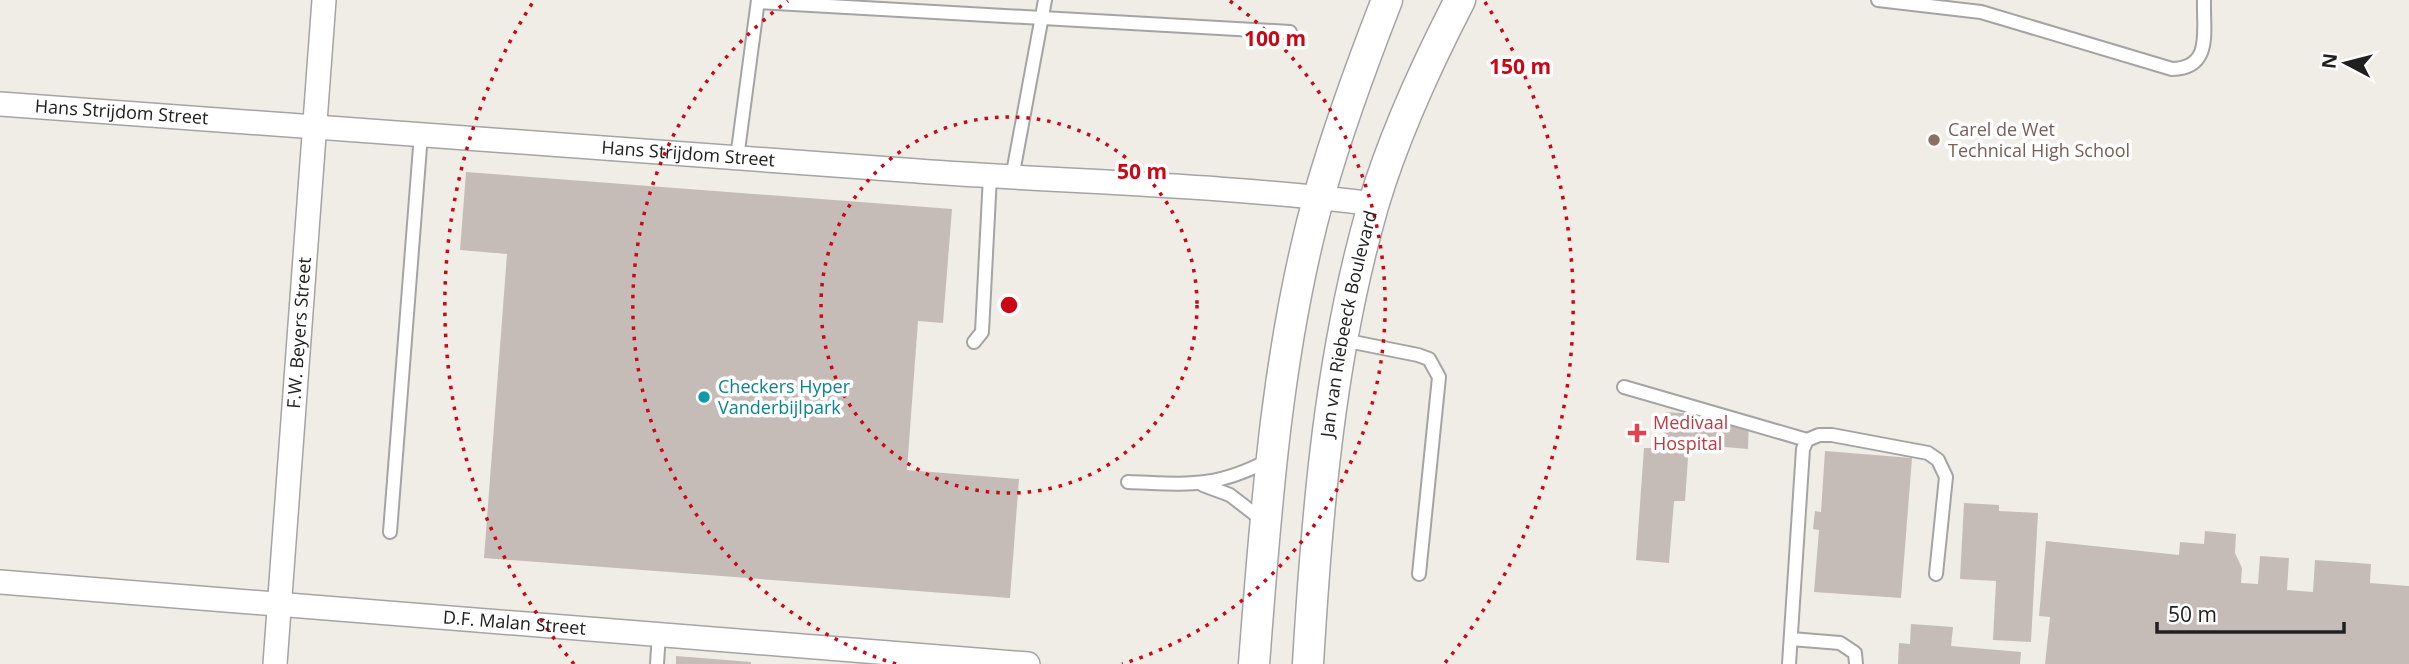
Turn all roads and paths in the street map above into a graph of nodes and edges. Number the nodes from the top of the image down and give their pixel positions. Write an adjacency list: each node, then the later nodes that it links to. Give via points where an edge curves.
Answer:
1 (324, 0): 11 (street, F.W. Beyers Street)
2 (1045, 0): 8 (lane)
3 (1387, 0): 15 (street)
4 (1460, 0): 16 (street, Jan van Riebeeck Boulevard, via 1417,89)
5 (1878, 0): 6 (lane, via 1981,12 2172,69 2187,69 2202,53)
6 (2204, 0)
7 (758, 1): 8 (lane); 13 (lane)
8 (1040, 20): 9 (lane); 14 (lane)
9 (1290, 32)
10 (0, 104): 11 (street, Hans Strijdom Street)
11 (316, 124): 12 (street, Hans Strijdom Street); 29 (street, F.W. Beyers Street)
12 (421, 134): 13 (street, Hans Strijdom Street); 25 (lane)
13 (737, 158): 14 (street, Hans Strijdom Street)
14 (1001, 177): 15 (street, Hans Strijdom Street); 18 (lane, via 982,332)
15 (1319, 197): 16 (street, Hans Strijdom Street); 21 (street, via 1285,358)
16 (1374, 204): 17 (street, Jan van Riebeeck Boulevard)
17 (1343, 340): 26 (lane, via 1429,359 1439,377); 36 (street, Jan van Riebeeck Boulevard, via 1325,445)
18 (974, 342)
19 (1624, 387): 20 (lane)
20 (1807, 440): 27 (lane, via 1832,435 1928,453 1938,460 1945,477); 31 (lane)
21 (1270, 459): 23 (lane); 24 (street)
22 (1128, 482): 23 (lane)
23 (1202, 485): 24 (lane, via 1230,495)
24 (1265, 522): 35 (street)
25 (390, 532)
26 (1419, 574)
27 (1936, 574)
28 (0, 582): 29 (street, D.F. Malan Street)
29 (281, 604): 30 (street, D.F. Malan Street); 32 (street, F.W. Beyers Street)
30 (659, 633): 33 (lane); 34 (street, D.F. Malan Street)
31 (1791, 639): 37 (lane); 38 (lane, via 1840,643 1855,653)
32 (275, 664)
33 (657, 664)
34 (1028, 664)
35 (1255, 664)
36 (1308, 664)
37 (1789, 664)
38 (1856, 664)

